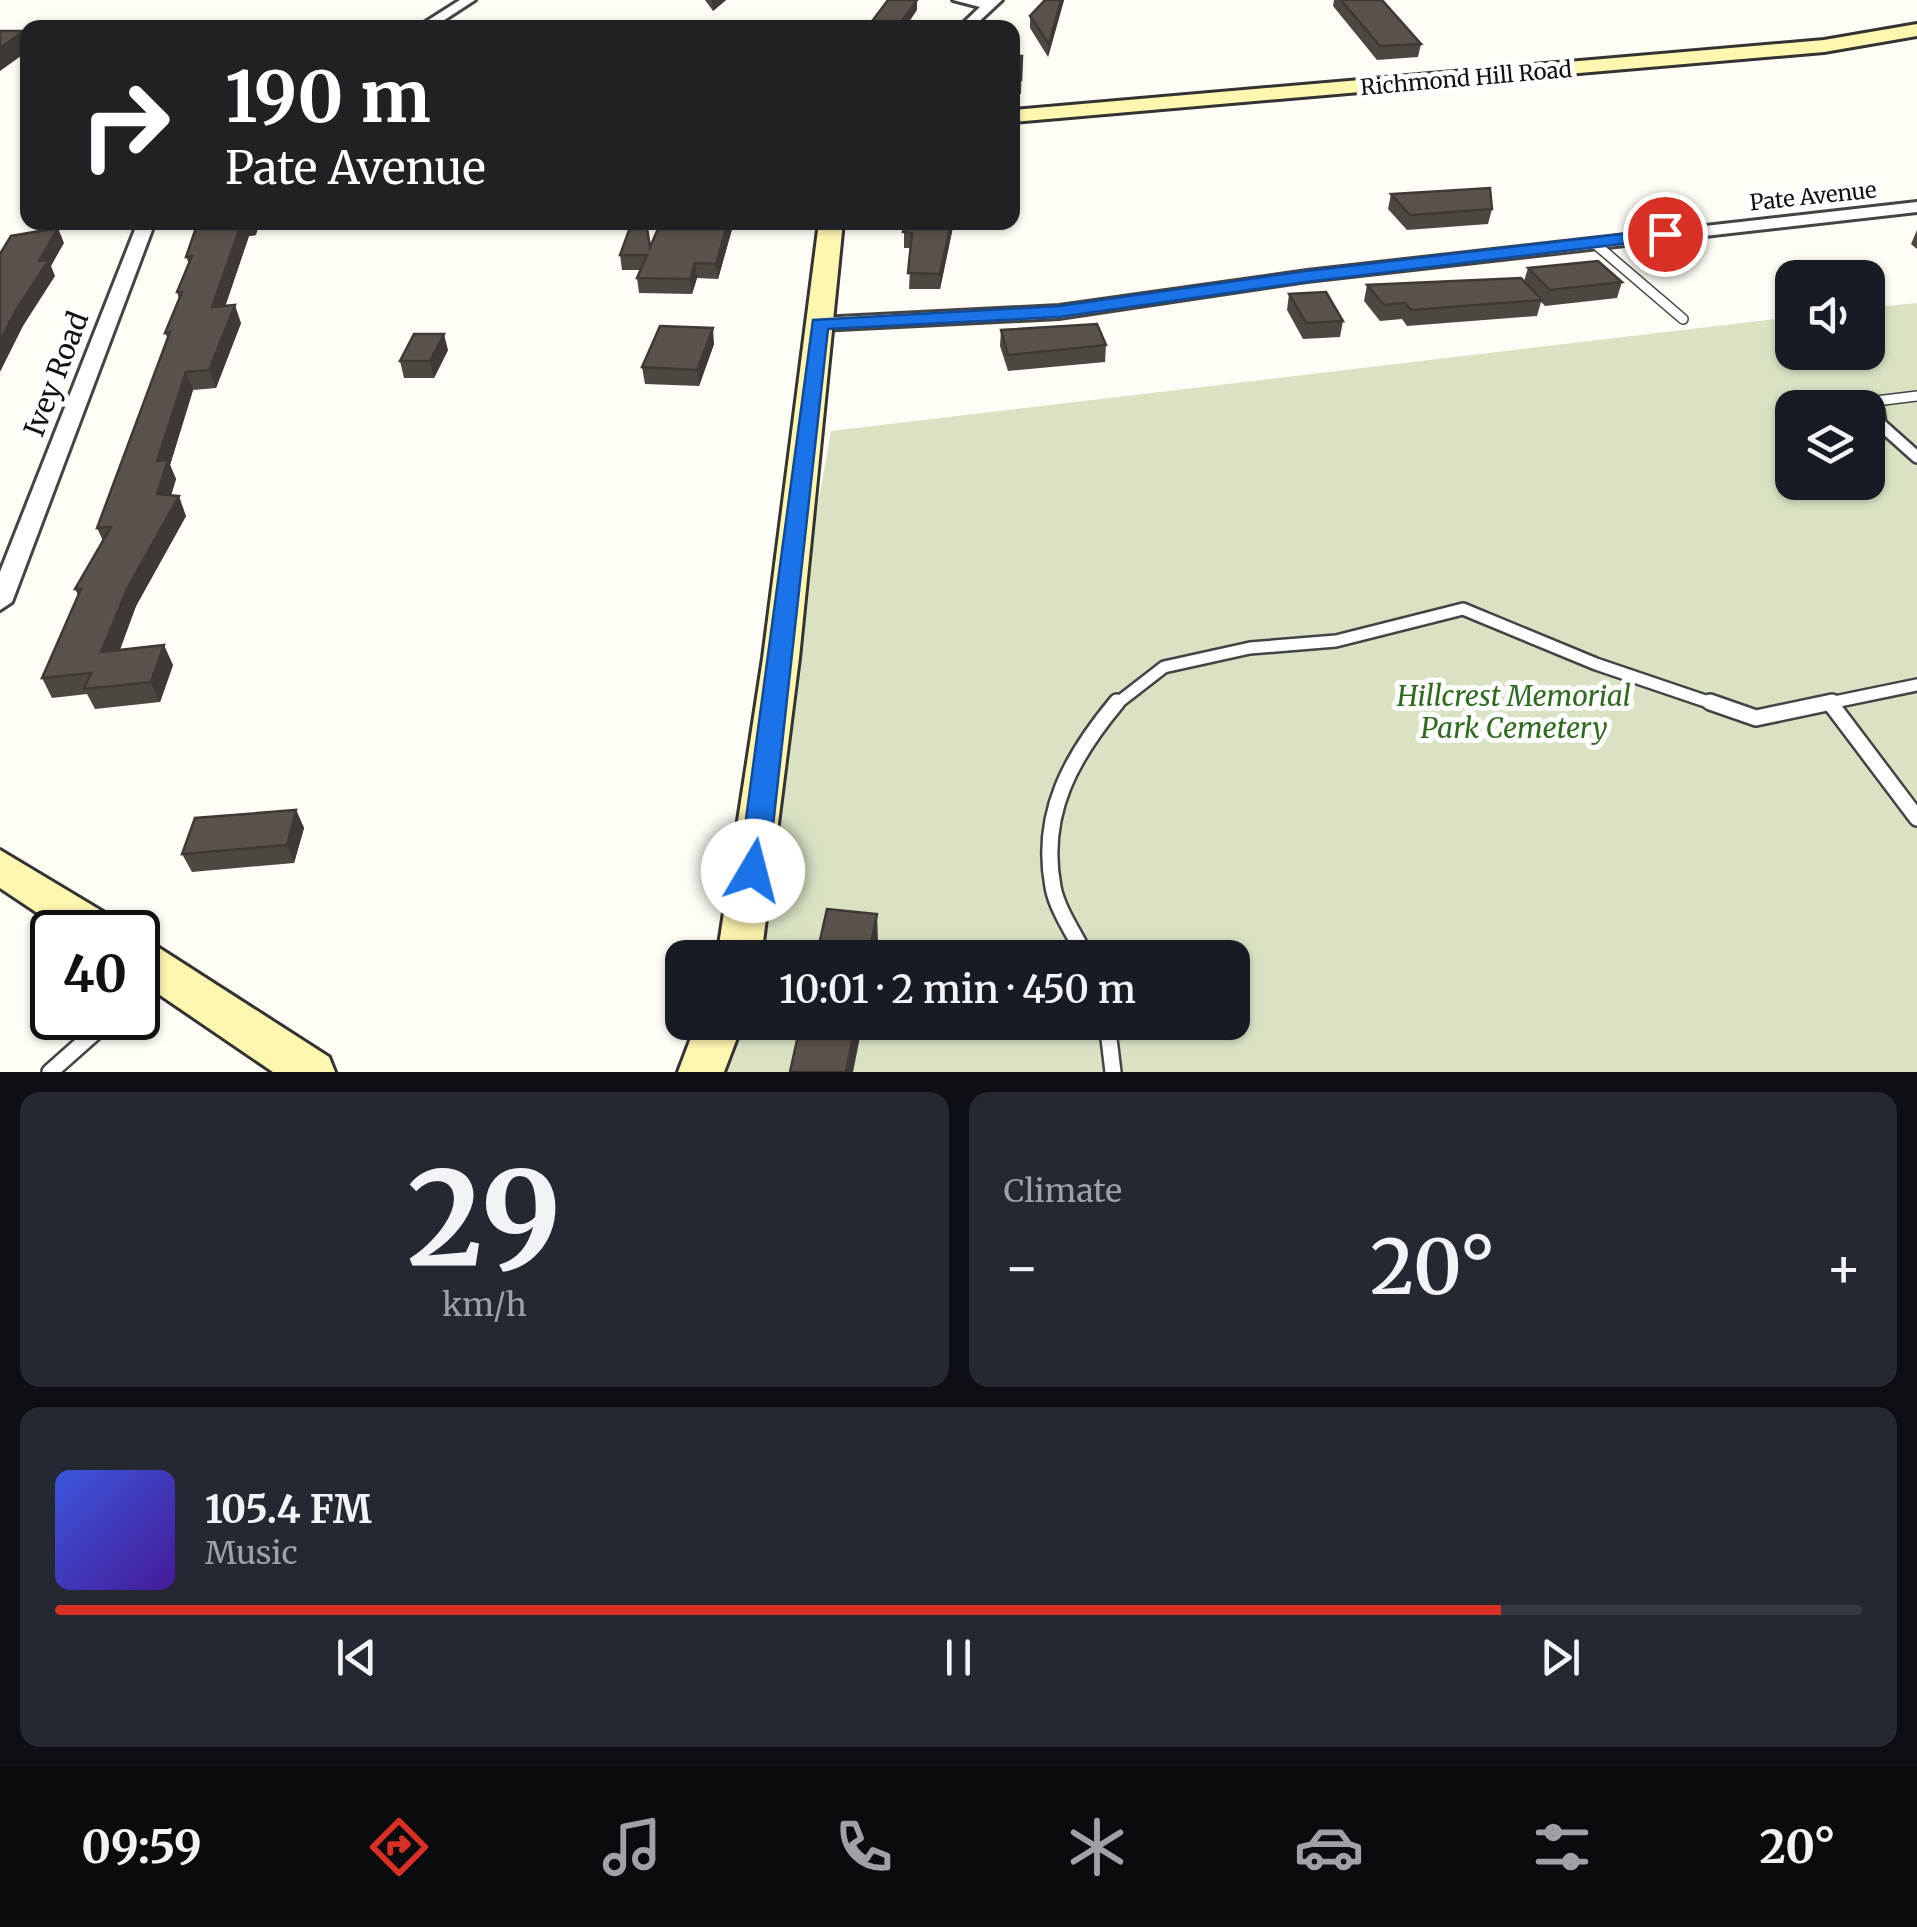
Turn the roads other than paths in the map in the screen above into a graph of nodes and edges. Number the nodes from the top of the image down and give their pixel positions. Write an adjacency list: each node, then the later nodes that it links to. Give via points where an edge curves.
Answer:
1 (469, 0): 4 (street)
2 (959, 0): 3 (street)
3 (993, 2): 5 (street)
4 (435, 20)
5 (973, 20)
6 (1917, 30): 7 (street, Richmond Hill Road, via 1824,46)
7 (1020, 115)
8 (1917, 208): 11 (street, Pate Avenue)
9 (144, 230): 16 (street, Ivey Road)
10 (830, 230): 13 (street)
11 (1593, 242): 12 (lane); 13 (street, Pate Avenue, via 1059,312)
12 (1682, 320)
13 (820, 324): 22 (street)
14 (1917, 396): 15 (lane, via 1876,401 1880,424)
15 (1917, 457)
16 (0, 602)
17 (1917, 685): 18 (lane)
18 (1831, 704): 19 (lane); 23 (lane, via 1756,718 1463,610 1336,640 1250,648 1164,667 1122,698 1079,748 1050,820 1053,889)
19 (1917, 818)
20 (0, 867): 21 (street)
21 (66, 910)
22 (742, 940)
23 (1077, 940)
24 (160, 983): 29 (street)
25 (86, 1040): 28 (lane)
26 (713, 1040): 30 (street)
27 (1109, 1040): 31 (lane)
28 (50, 1072)
29 (312, 1072)
30 (700, 1072)
31 (1113, 1072)

